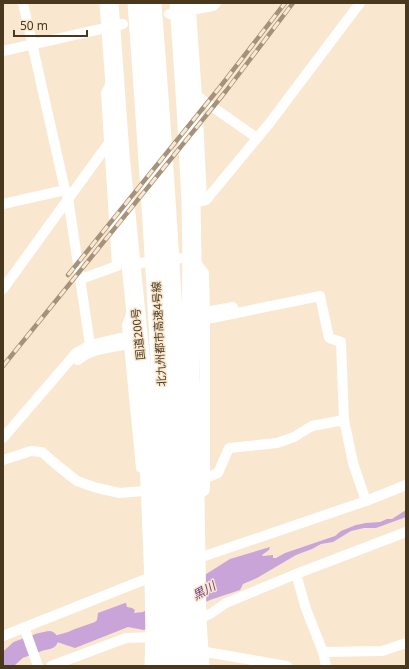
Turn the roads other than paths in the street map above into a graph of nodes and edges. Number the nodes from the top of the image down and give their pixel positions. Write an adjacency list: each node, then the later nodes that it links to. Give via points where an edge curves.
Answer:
1 (23, 3): 9 (street)
2 (109, 3): 8 (highway, 国道200号)
3 (137, 3): 18 (highway, 北九州都市高速4号線)
4 (152, 3): 18 (highway, 北九州都市高速4号線, via 161,118)
5 (216, 3): 7 (street, via 214,6)
6 (360, 3): 13 (street)
7 (182, 9): 12 (street); 16 (highway, via 186,106)
8 (117, 25): 9 (street); 11 (highway, 国道200号)
9 (32, 45): 10 (street); 15 (street)
10 (3, 51)
11 (114, 76): 14 (street, via 106,92); 20 (highway, 国道200号)
12 (197, 96): 13 (street); 16 (street)
13 (257, 138): 16 (street, via 206,200)
14 (108, 144): 15 (street); 20 (street)
15 (66, 194): 17 (street); 21 (street); 22 (street)
16 (197, 202): 19 (highway)
17 (3, 204)
18 (161, 237): 54 (highway, 北九州都市高速4号線); 55 (highway, 北九州都市高速4号線, via 177,396)
19 (192, 257): 20 (street); 25 (street, via 204,273); 37 (highway, via 190,376)
20 (124, 265): 21 (street); 23 (highway, 国道200号)
21 (80, 279): 28 (street)
22 (3, 289)
23 (135, 305): 29 (street, via 127,325); 39 (highway, 国道200号, via 148,434)
24 (274, 305): 25 (street); 26 (street, via 264,314); 31 (street, via 320,296 329,338 341,342)
25 (209, 315): 26 (street)
26 (204, 325): 34 (street)
27 (120, 338): 28 (street)
28 (90, 344): 30 (street, via 76,353)
29 (129, 344): 30 (street, via 83,355 63,376); 36 (street)
30 (49, 384): 32 (street)
31 (344, 420): 34 (street, via 312,426 294,437 277,443 229,448 218,473); 38 (street, via 353,464)
32 (3, 438)
33 (3, 460): 36 (street, via 32,451 42,452 77,481 120,493)
34 (205, 478): 37 (street, via 205,490)
35 (406, 485): 38 (street)
36 (143, 491): 39 (street, via 144,515)
37 (195, 498): 41 (highway)
38 (366, 501): 41 (street)
39 (152, 528): 43 (highway, 国道200号)
40 (406, 532): 42 (street)
41 (196, 562): 43 (street); 44 (highway)
42 (296, 574): 44 (street, via 226,603 210,614); 49 (street)
43 (154, 579): 45 (street); 46 (highway, 国道200号)
44 (196, 616): 46 (street); 50 (highway)
45 (25, 630): 47 (street); 51 (street)
46 (155, 634): 52 (street, via 126,638); 53 (highway, 国道200号)
47 (3, 636)
48 (406, 643): 49 (street, via 382,650)
49 (323, 652): 57 (street)
50 (200, 658): 56 (street)
51 (38, 665)
52 (51, 666)
53 (154, 666)
54 (169, 666)
55 (184, 666)
56 (287, 666)
57 (326, 666)

